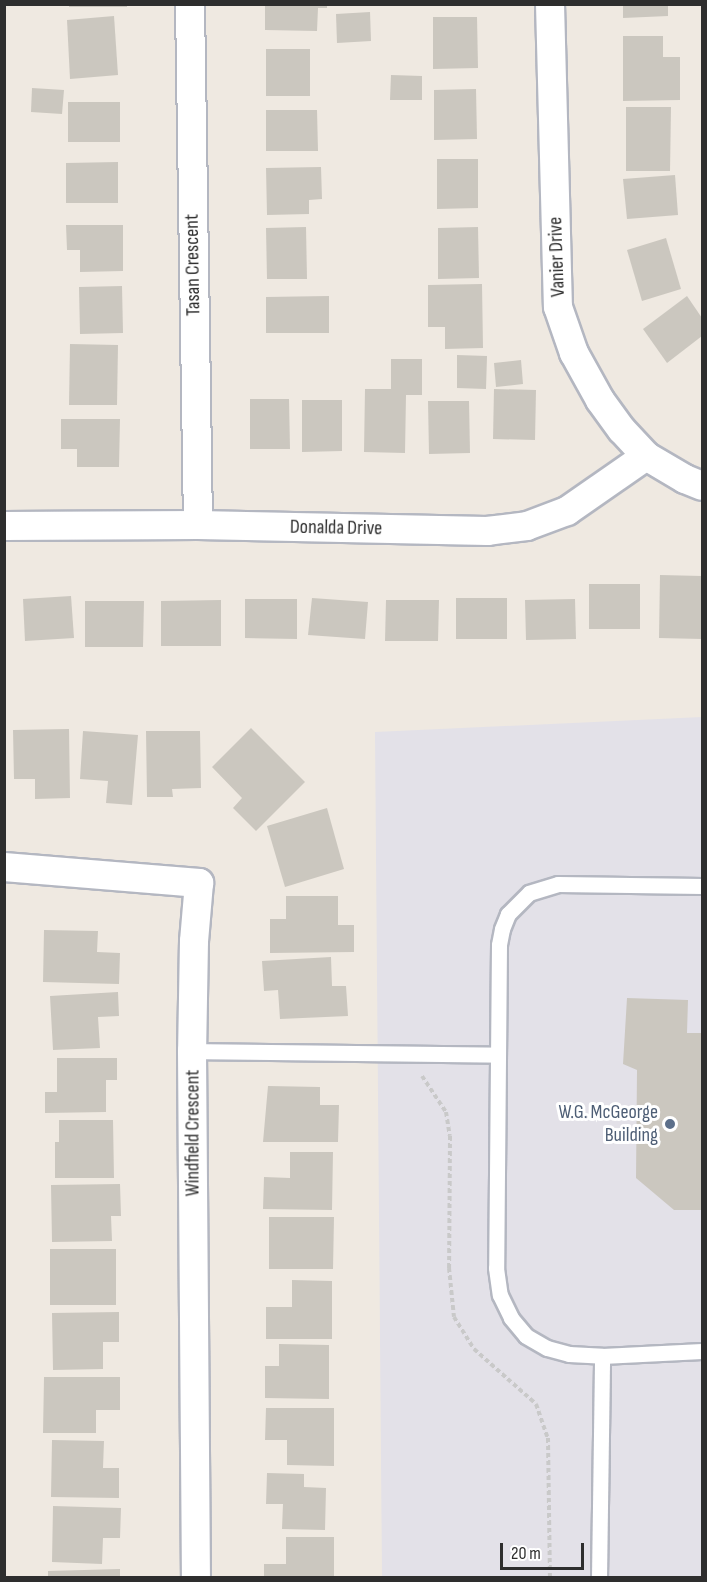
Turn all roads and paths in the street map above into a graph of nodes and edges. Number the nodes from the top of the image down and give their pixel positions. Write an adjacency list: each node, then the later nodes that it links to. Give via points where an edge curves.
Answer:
1 (190, 4): 5 (street, Tasan Crescent)
2 (550, 4): 3 (street, Vanier Drive, via 558,307 574,353 600,400)
3 (646, 456): 4 (street, Vanier Drive); 5 (street, Donalda Drive, via 567,511 527,526 487,531)
4 (702, 486)
5 (198, 525): 6 (street, Donalda Drive)
6 (4, 526)
7 (4, 867): 9 (street, Windfield Crescent, via 199,883)
8 (702, 885): 10 (lane, via 558,884 524,897 508,914 502,929)
9 (192, 1051): 10 (lane); 13 (street, Windfield Crescent)
10 (498, 1055): 12 (lane, via 496,1268 500,1295 511,1318 526,1336 569,1354)
11 (702, 1351): 12 (lane)
12 (602, 1356): 14 (lane)
13 (196, 1578)
14 (598, 1578)

